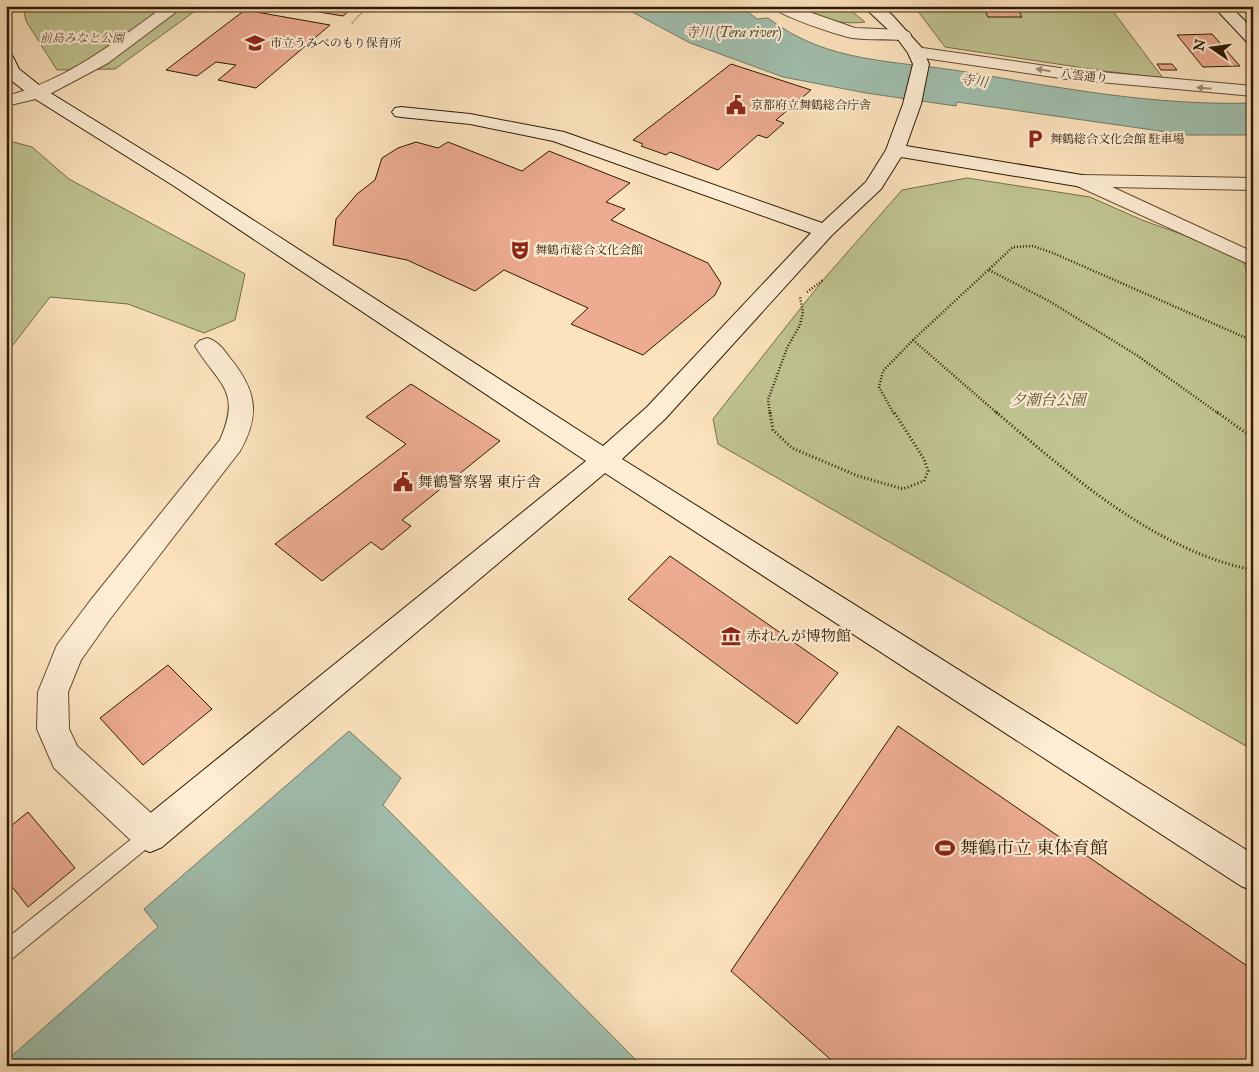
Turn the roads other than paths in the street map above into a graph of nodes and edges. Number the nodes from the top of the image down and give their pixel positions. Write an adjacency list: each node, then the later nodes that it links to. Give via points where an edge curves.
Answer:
1 (176, 6): 10 (street, via 102,60)
2 (779, 6): 5 (street, via 853,34)
3 (872, 6): 5 (street)
4 (1221, 6): 6 (street)
5 (902, 35): 7 (street)
6 (1253, 39)
7 (918, 58): 9 (street, 八雲通り, one-way to 7); 13 (street, via 912,104)
8 (8, 67): 10 (street)
9 (1253, 92)
10 (38, 93): 11 (street); 19 (street, via 180,182)
11 (6, 101)
12 (401, 112): 16 (street, via 470,119 557,136)
13 (895, 150): 14 (street); 16 (street, via 874,185)
14 (1082, 180): 15 (street); 17 (street)
15 (1253, 184)
16 (824, 231): 19 (street, via 656,413)
17 (1253, 260)
18 (207, 346): 20 (street, via 229,371 240,392 242,417 231,444 68,654 54,692 54,729 65,757)
19 (604, 460): 20 (street); 21 (street)
20 (150, 835): 22 (lane)
21 (1253, 874)
22 (6, 951)

